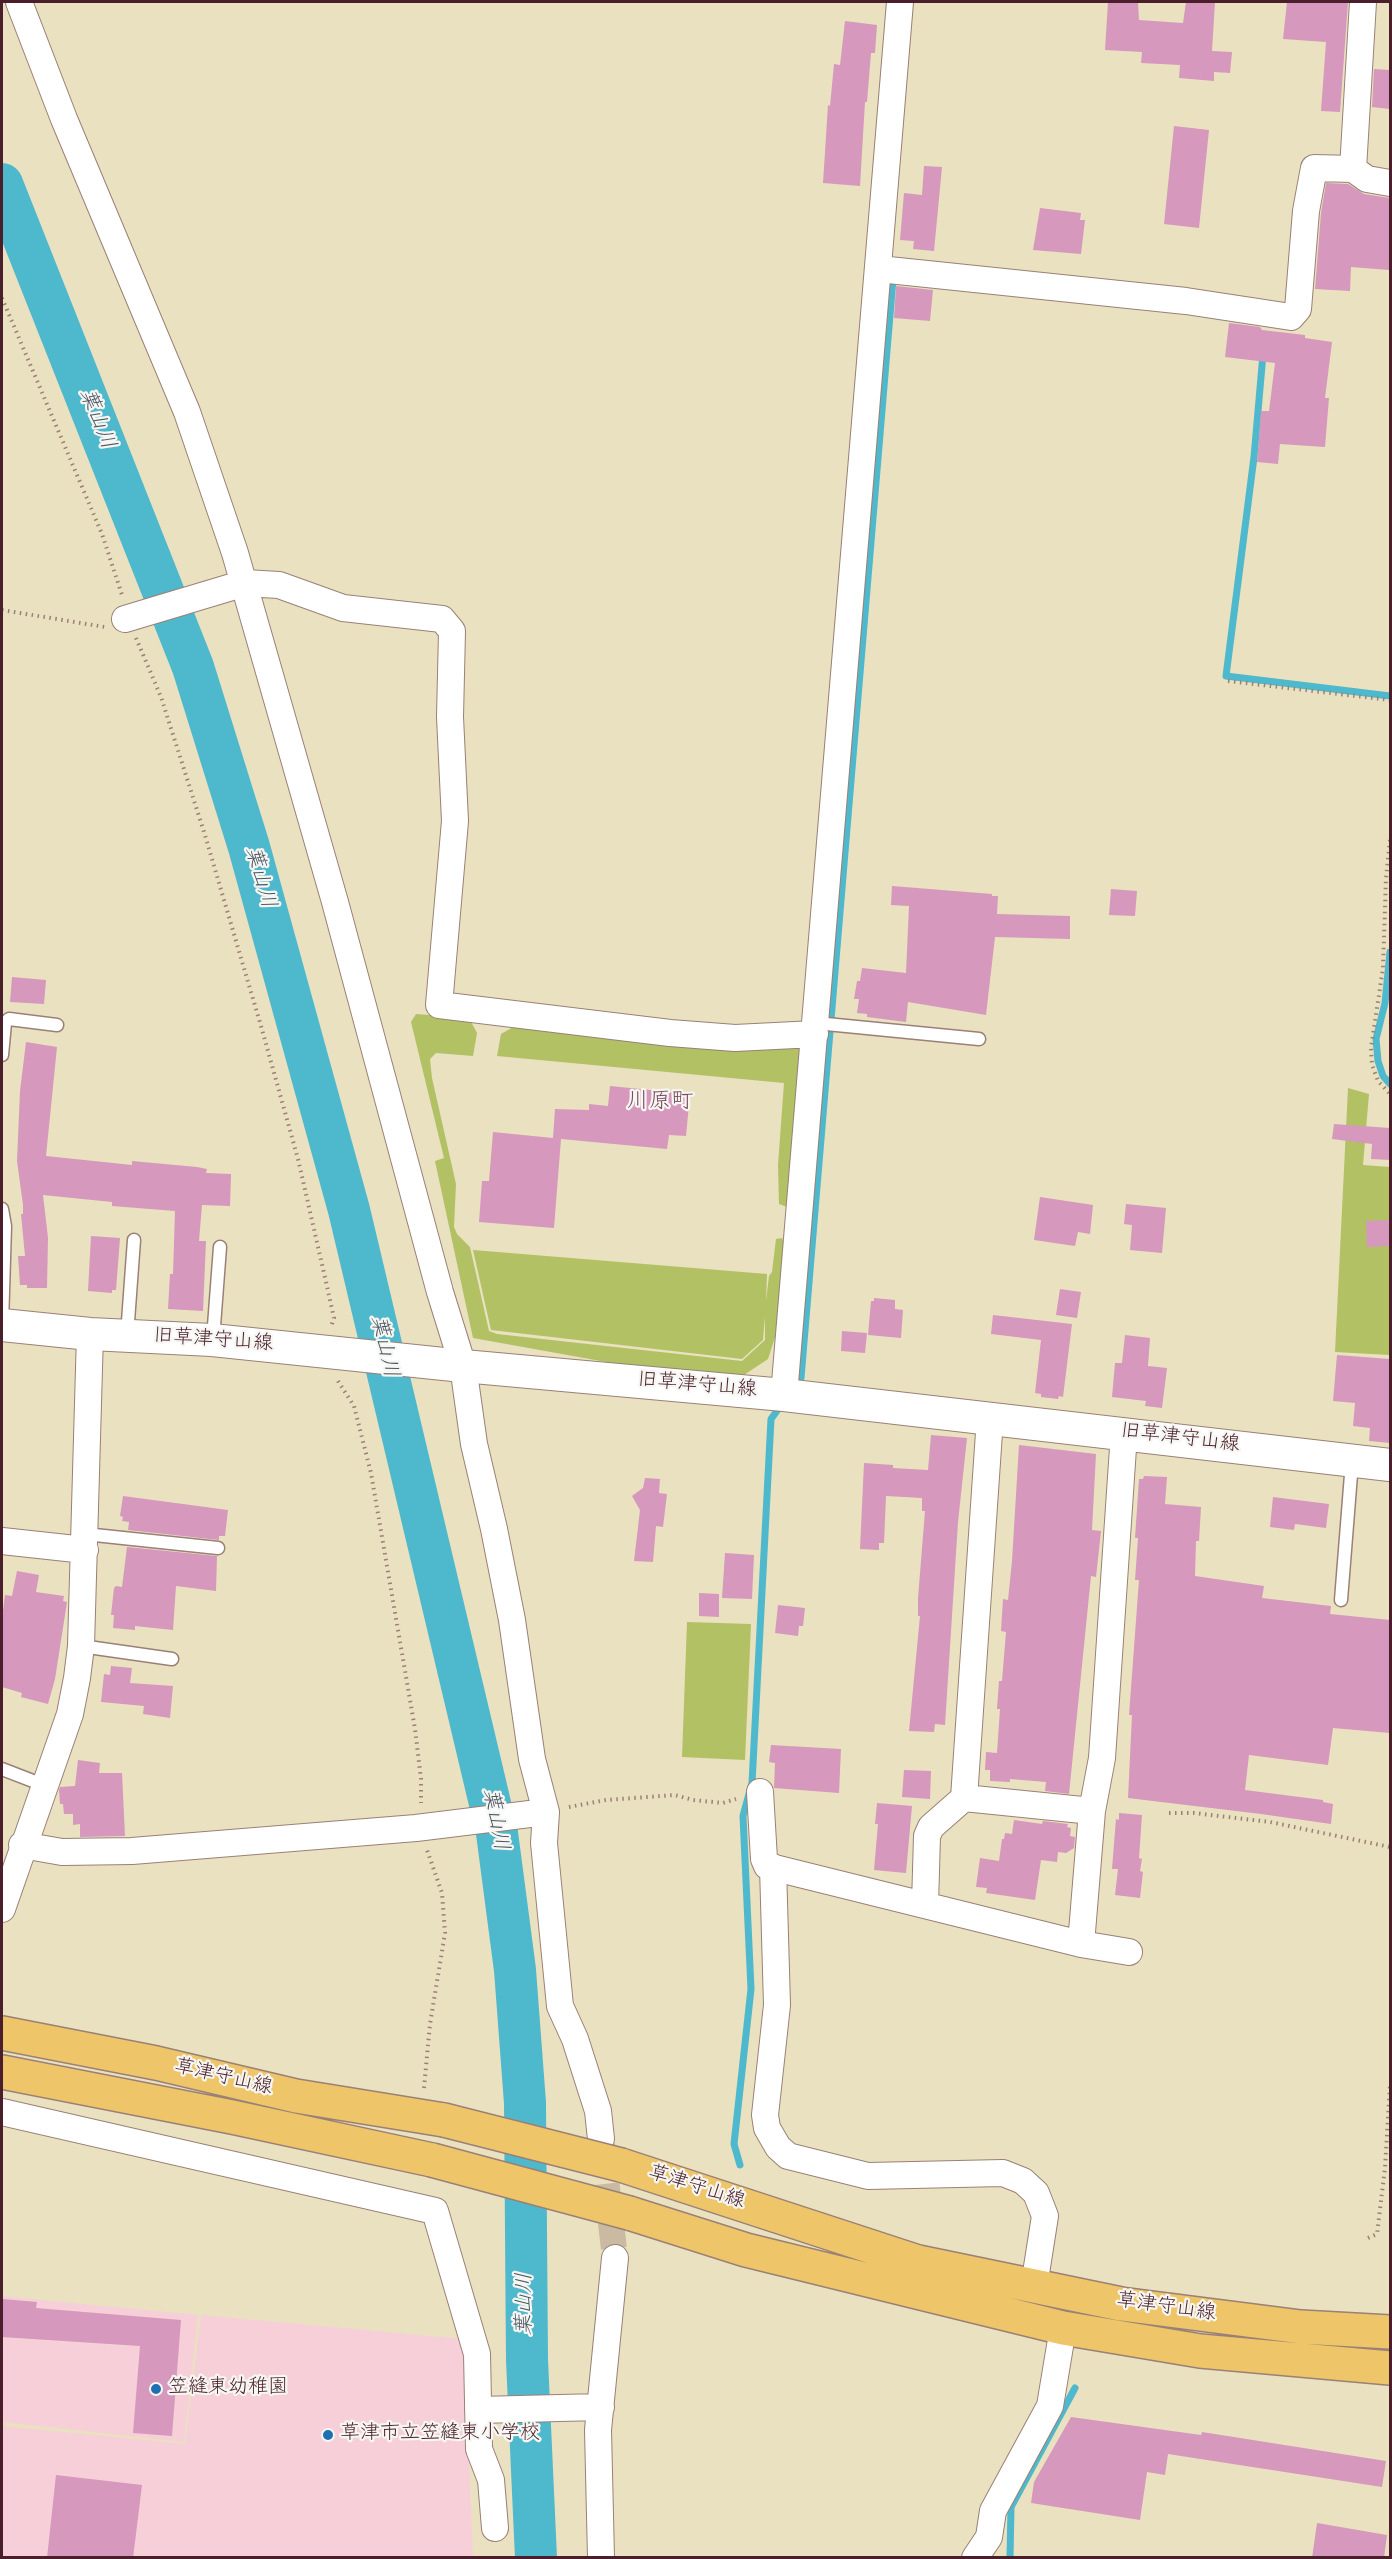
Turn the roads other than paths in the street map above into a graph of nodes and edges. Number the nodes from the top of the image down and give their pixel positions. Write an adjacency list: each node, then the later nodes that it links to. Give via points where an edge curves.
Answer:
1 (19, 2): 7 (street, via 187,412)
2 (900, 2): 6 (street)
3 (1363, 2): 4 (street)
4 (1353, 169): 5 (street, via 1368,178); 6 (street, via 1314,168 1306,211 1298,309 1291,317 1186,301)
5 (1390, 183)
6 (879, 269): 10 (street)
7 (241, 583): 8 (street); 10 (street, via 279,585 343,608 442,619 452,631 450,717 455,821 439,1005 735,1038); 20 (street, via 335,902)
8 (130, 618)
9 (57, 1025): 12 (lane, via 9,1020 5,1023)
10 (815, 1028): 11 (lane); 21 (street)
11 (979, 1039)
12 (2, 1055)
13 (2, 1209): 16 (lane)
14 (134, 1240): 18 (lane)
15 (220, 1247): 19 (lane)
16 (2, 1325): 17 (street, 旧草津守山線)
17 (90, 1334): 18 (street, 旧草津守山線); 27 (street)
18 (127, 1336): 19 (street, 旧草津守山線)
19 (212, 1340): 20 (street, 旧草津守山線)
20 (458, 1366): 21 (street, 旧草津守山線); 37 (street, via 512,1620 532,1759)
21 (784, 1395): 22 (street, 旧草津守山線)
22 (990, 1418): 23 (street, 旧草津守山線); 35 (street)
23 (1124, 1433): 24 (street, 旧草津守山線); 36 (street, via 1102,1758)
24 (1352, 1461): 25 (street, 旧草津守山線); 29 (lane)
25 (1390, 1465)
26 (2, 1541): 27 (street)
27 (85, 1542): 28 (lane); 30 (street)
28 (218, 1548)
29 (1341, 1600)
30 (81, 1646): 31 (lane); 33 (street, via 70,1714)
31 (172, 1659)
32 (2, 1769): 33 (lane)
33 (46, 1786): 38 (street)
34 (760, 1792): 39 (street, via 764,1859 767,1866)
35 (964, 1798): 36 (street); 40 (street, via 931,1827 927,1836)
36 (1092, 1811): 42 (street)
37 (546, 1812): 38 (street, via 420,1828 132,1851 62,1852); 47 (street, via 544,1843 560,2006 598,2111)
38 (22, 1845): 41 (street)
39 (773, 1867): 40 (street); 49 (street, via 777,2005 765,2115 767,2128 778,2147 788,2156 868,2176 1003,2173 1023,2181 1036,2193 1045,2216)
40 (925, 1905): 42 (street)
41 (2, 1909)
42 (1081, 1944): 43 (street)
43 (1129, 1952)
44 (2, 2033): 49 (main road, 草津守山線, bridge, via 296,2096 444,2120 621,2165 918,2262)
45 (2, 2068): 46 (street); 50 (main road, 草津守山線, bridge, via 432,2160 628,2213 746,2250)
46 (2, 2112): 54 (street, via 435,2211 477,2354)
47 (601, 2139)
48 (615, 2258): 53 (street)
49 (1034, 2286): 51 (main road, 草津守山線, via 1132,2305 1301,2327)
50 (1063, 2328): 52 (main road, 草津守山線, via 1200,2351); 57 (street, via 1050,2406 993,2511 989,2537)
51 (1390, 2332)
52 (1390, 2368)
53 (601, 2407): 54 (street); 56 (street)
54 (478, 2410): 55 (street, via 479,2449 490,2480)
55 (495, 2528)
56 (601, 2558)
57 (975, 2558)

